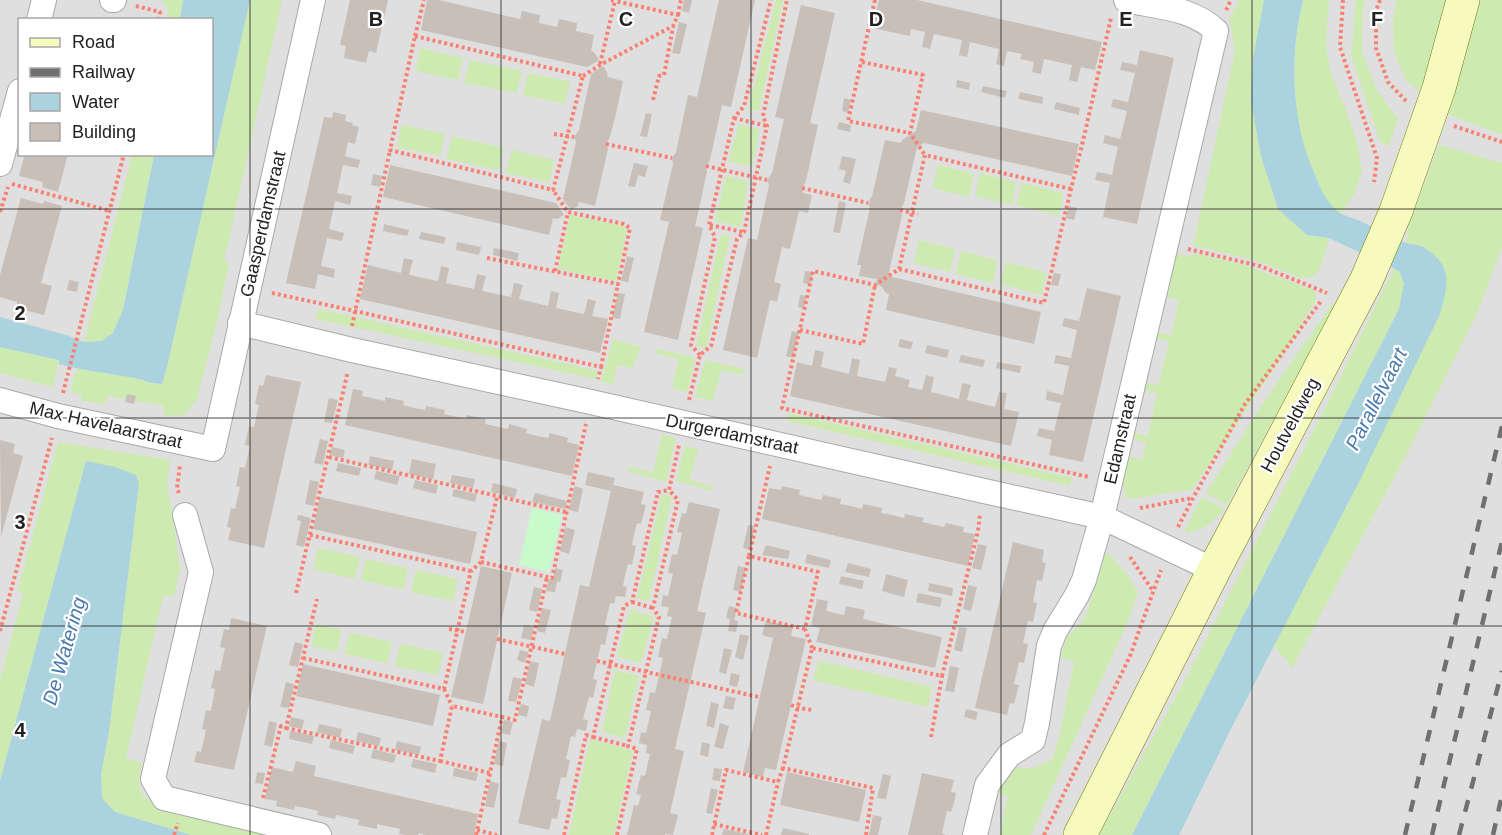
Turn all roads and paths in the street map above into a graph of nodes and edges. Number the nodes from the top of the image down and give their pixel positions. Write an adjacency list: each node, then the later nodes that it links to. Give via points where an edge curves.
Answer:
1 (44, 0): 14 (street)
2 (113, 0): 15 (path, via 160,12)
3 (314, 0): 61 (street, Gaasperdamstraat)
4 (424, 0): 17 (path)
5 (613, 0): 13 (path); 19 (path)
6 (681, 0): 13 (path)
7 (771, 0): 24 (path, via 744,106)
8 (875, 0): 18 (path)
9 (1343, 0): 44 (path, via 1340,47 1377,158)
10 (1380, 0): 23 (path, via 1376,11 1376,48 1388,82)
11 (1462, 0): 83 (street, Houtveldweg, via 1439,88 1396,211 1366,280)
12 (1119, 5): 42 (path); 54 (street, Edamstraat, via 1188,13 1216,31)
13 (678, 15): 16 (path)
14 (40, 18)
15 (158, 18)
16 (673, 26): 19 (path); 22 (path, via 664,75 659,76)
17 (415, 36): 20 (path); 33 (path)
18 (862, 62): 27 (path, via 923,75); 27 (path, via 848,121)
19 (600, 64): 20 (path)
20 (583, 76): 29 (path)
21 (18, 98): 37 (street)
22 (653, 100)
23 (1407, 102)
24 (734, 118): 25 (path); 39 (path)
25 (767, 126)
26 (1453, 126): 31 (path)
27 (910, 133): 34 (path)
28 (554, 134): 29 (path)
29 (567, 135): 30 (path); 43 (path)
30 (574, 136)
31 (1502, 142)
32 (606, 144): 36 (path)
33 (390, 150): 43 (path); 63 (path)
34 (926, 155): 42 (path); 50 (path)
35 (124, 156): 47 (path)
36 (672, 158)
37 (0, 164)
38 (706, 166): 39 (path)
39 (722, 170): 40 (path); 52 (path)
40 (767, 180)
41 (802, 188): 45 (path)
42 (1071, 189): 56 (path, via 1044,303)
43 (553, 190): 49 (path)
44 (1370, 191)
45 (868, 203)
46 (900, 210): 50 (path)
47 (110, 211): 48 (path, via 9,183); 66 (path)
48 (0, 212)
49 (568, 212): 57 (path); 58 (path, via 630,228)
50 (912, 213): 51 (path); 56 (path)
51 (918, 214)
52 (709, 225): 53 (path); 64 (path, via 715,237 691,345)
53 (744, 232)
54 (1166, 244): 60 (path, via 1247,262); 73 (street, Edamstraat)
55 (487, 258): 57 (path)
56 (899, 269): 59 (path)
57 (555, 271): 58 (path)
58 (618, 284): 65 (path)
59 (875, 285): 62 (path, via 813,271); 62 (path, via 863,344)
60 (1327, 292)
61 (240, 323): 63 (street, Durgerdamstraat); 71 (street, Gaasperdamstraat)
62 (800, 330): 73 (path, via 783,408)
63 (350, 349): 70 (street, Durgerdamstraat); 72 (path)
64 (700, 355)
65 (602, 368)
66 (67, 377)
67 (0, 400): 68 (street, Max Havelaarstraat)
68 (58, 416): 69 (street, Max Havelaarstraat); 93 (path)
69 (183, 443): 71 (street, Max Havelaarstraat); 79 (path, via 177,488)
70 (775, 443): 75 (street, Durgerdamstraat); 82 (path)
71 (213, 448)
72 (329, 457): 76 (path); 81 (path)
73 (1110, 482): 80 (street, Edamstraat)
74 (669, 490): 88 (path, via 658,492)
75 (984, 491): 80 (street, Durgerdamstraat); 102 (path, via 978,531)
76 (497, 496): 78 (path); 84 (path, via 481,562)
77 (1192, 498): 80 (path)
78 (566, 512)
79 (185, 515): 118 (street, via 201,572 153,779 164,798)
80 (1102, 517): 83 (street, Durgerdamstraat); 129 (street, Edamstraat, via 1084,580 1049,646 1033,740 1009,755 987,785)
81 (310, 535): 84 (path); 86 (path)
82 (749, 556): 91 (path, via 736,613); 91 (path, via 818,572)
83 (1214, 570): 130 (street, Houtveldweg)
84 (471, 571): 92 (path)
85 (547, 577): 96 (path)
86 (296, 593)
87 (316, 599): 99 (path)
88 (632, 602): 89 (path); 101 (path, via 624,606)
89 (653, 608)
90 (449, 629): 92 (path)
91 (805, 629): 97 (path)
92 (458, 630): 94 (path); 103 (path)
93 (0, 631)
94 (466, 632)
95 (497, 639): 96 (path)
96 (531, 646): 98 (path); 109 (path, via 514,720)
97 (812, 648): 102 (path); 107 (path)
98 (565, 654)
99 (303, 658): 103 (path); 110 (path)
100 (597, 661): 101 (path)
101 (610, 664): 104 (path); 111 (path)
102 (942, 676): 112 (path)
103 (444, 689): 106 (path)
104 (759, 698)
105 (791, 705): 107 (path)
106 (452, 706): 109 (path); 114 (path)
107 (798, 708): 108 (path); 115 (path)
108 (813, 710)
109 (502, 717): 116 (path)
110 (286, 728): 114 (path); 118 (path, via 281,726)
111 (593, 737): 113 (path); 125 (path, via 586,735)
112 (931, 737)
113 (628, 746)
114 (440, 761): 116 (path)
115 (783, 768): 117 (path); 128 (path, via 873,788)
116 (490, 773): 121 (path)
117 (778, 782): 120 (path, via 726,770); 127 (path)
118 (257, 820): 123 (street)
119 (178, 822): 122 (path)
120 (714, 824): 126 (path); 127 (path)
121 (477, 833): 124 (path)
122 (174, 835)
123 (319, 835)
124 (497, 835)
125 (564, 835)
126 (712, 835)
127 (764, 835)
128 (866, 835)
129 (975, 835)
130 (1080, 835)

